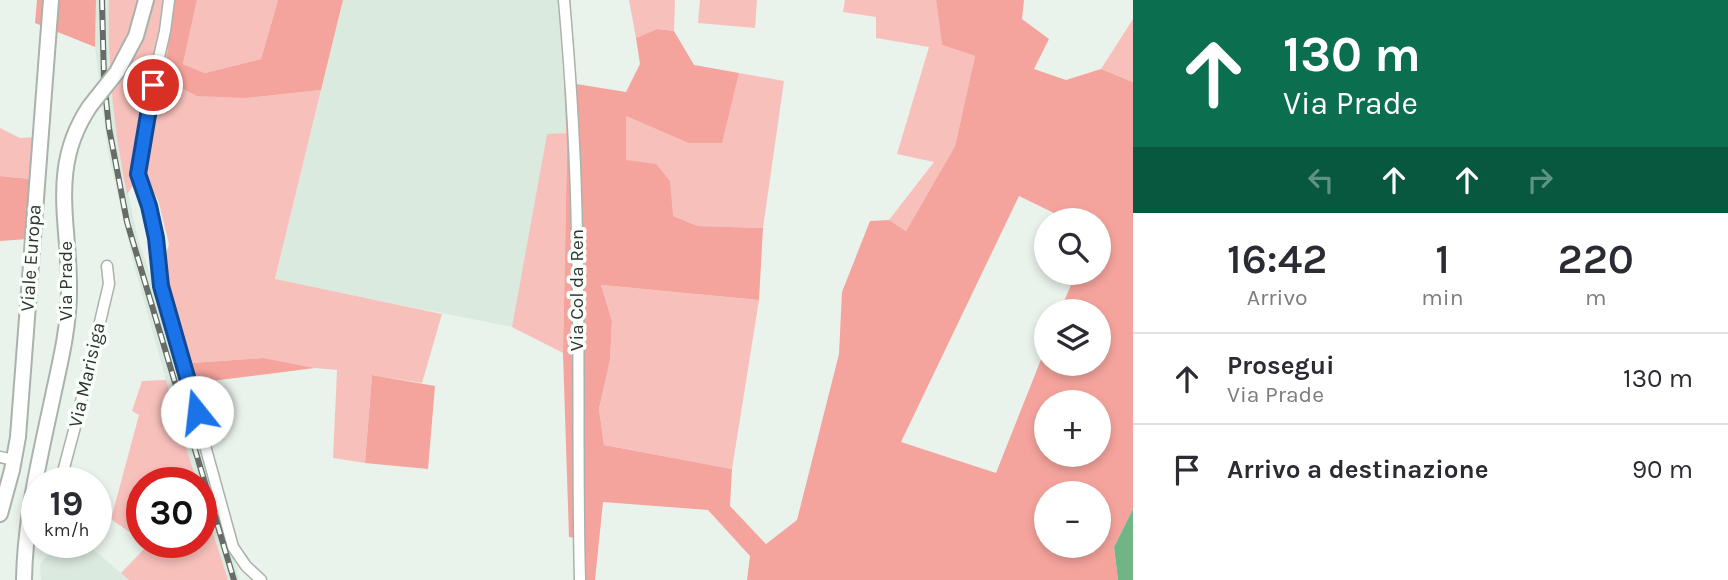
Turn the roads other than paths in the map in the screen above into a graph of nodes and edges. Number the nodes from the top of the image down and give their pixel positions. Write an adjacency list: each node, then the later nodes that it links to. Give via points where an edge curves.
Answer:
1 (51, 0): 6 (main road, Viale Europa)
2 (146, 0): 7 (main road, Via Prade, bridge, via 136,36 117,72 90,106 71,142 64,168 68,314)
3 (169, 0): 12 (street, via 138,168 156,238 161,286 233,547)
4 (564, 0): 13 (street, Via Col da Ren, via 577,240)
5 (107, 266): 8 (street, Via Marisiga, via 109,284)
6 (7, 459): 9 (main road, Viale Europa)
7 (43, 467)
8 (64, 467)
9 (0, 514)
10 (28, 558): 11 (main road, Via Prade)
11 (24, 580)
12 (261, 580)
13 (580, 580)

